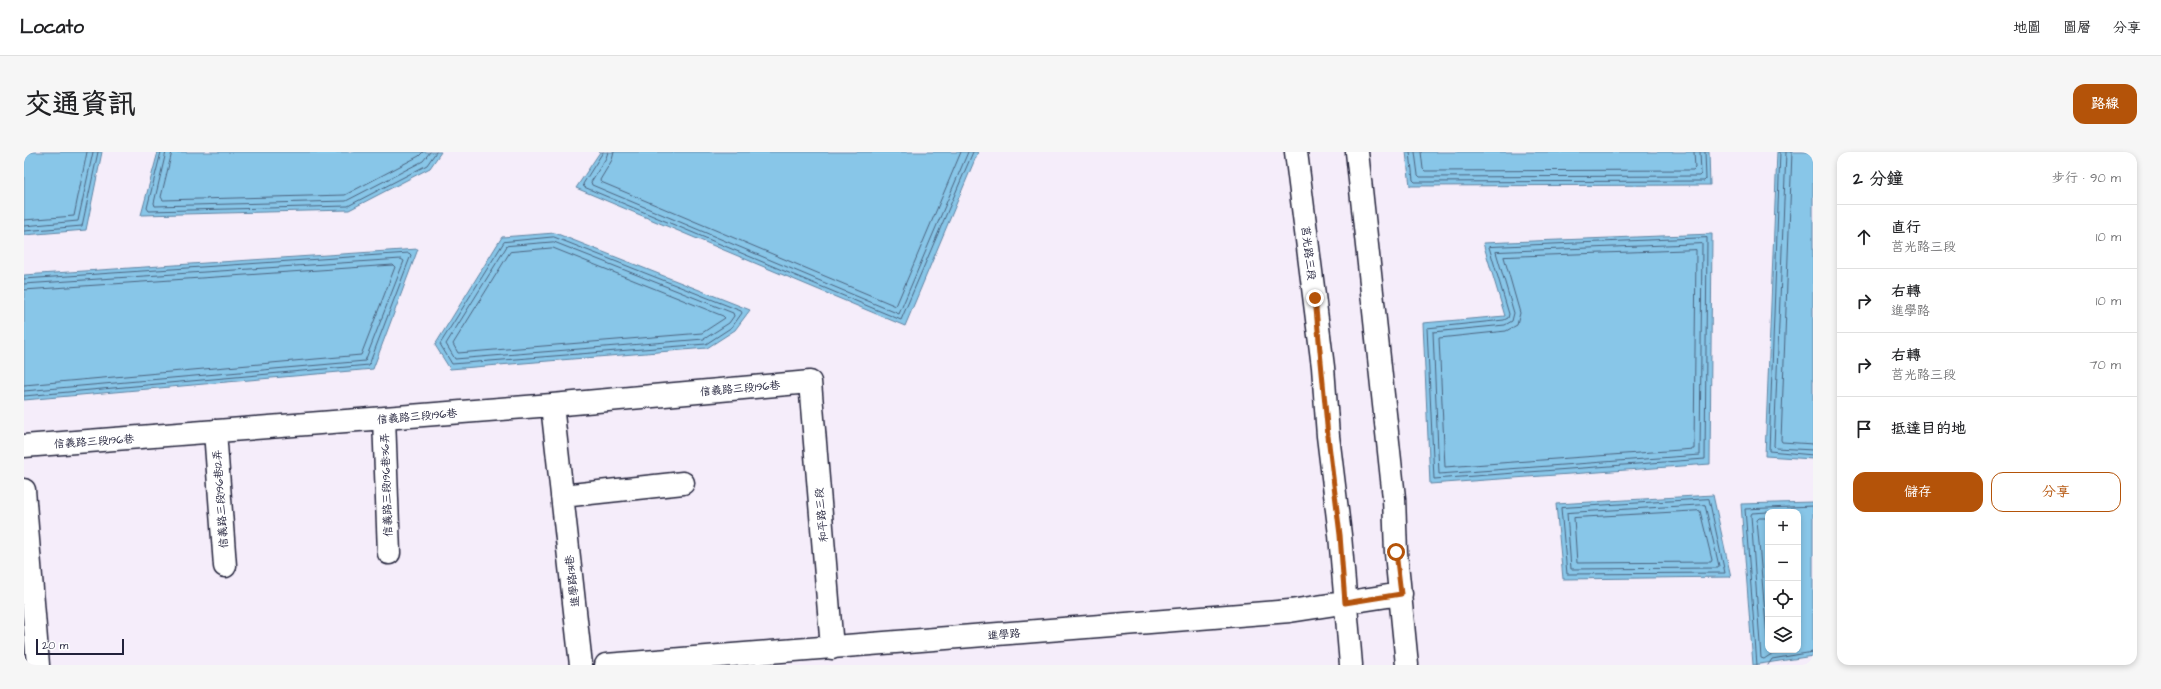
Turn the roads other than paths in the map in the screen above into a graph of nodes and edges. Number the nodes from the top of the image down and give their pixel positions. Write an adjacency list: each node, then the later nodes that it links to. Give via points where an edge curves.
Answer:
1 (1296, 152): 14 (street, 莒光路三段, via 1322,360)
2 (1357, 152): 13 (street, via 1394,498)
3 (810, 382): 4 (street, 信義路三段196巷); 15 (street, 和平路三段)
4 (552, 405): 5 (street, 信義路三段196巷); 10 (street, 進學路131巷)
5 (384, 418): 6 (street, 信義路三段196巷); 11 (street, 信義路三段196巷36弄)
6 (215, 431): 7 (street, 信義路三段196巷); 12 (street, 信義路三段196巷12弄)
7 (24, 446)
8 (683, 483): 10 (street)
9 (24, 490): 16 (street)
10 (562, 496): 17 (street, 進學路131巷)
11 (389, 553)
12 (225, 566)
13 (1401, 594): 14 (street, 進學路); 20 (street)
14 (1345, 603): 15 (street, 進學路, via 1290,611); 19 (street, 莒光路三段)
15 (832, 648): 18 (street, 進學路)
16 (38, 665)
17 (581, 665)
18 (606, 665)
19 (1351, 665)
20 (1408, 665)

